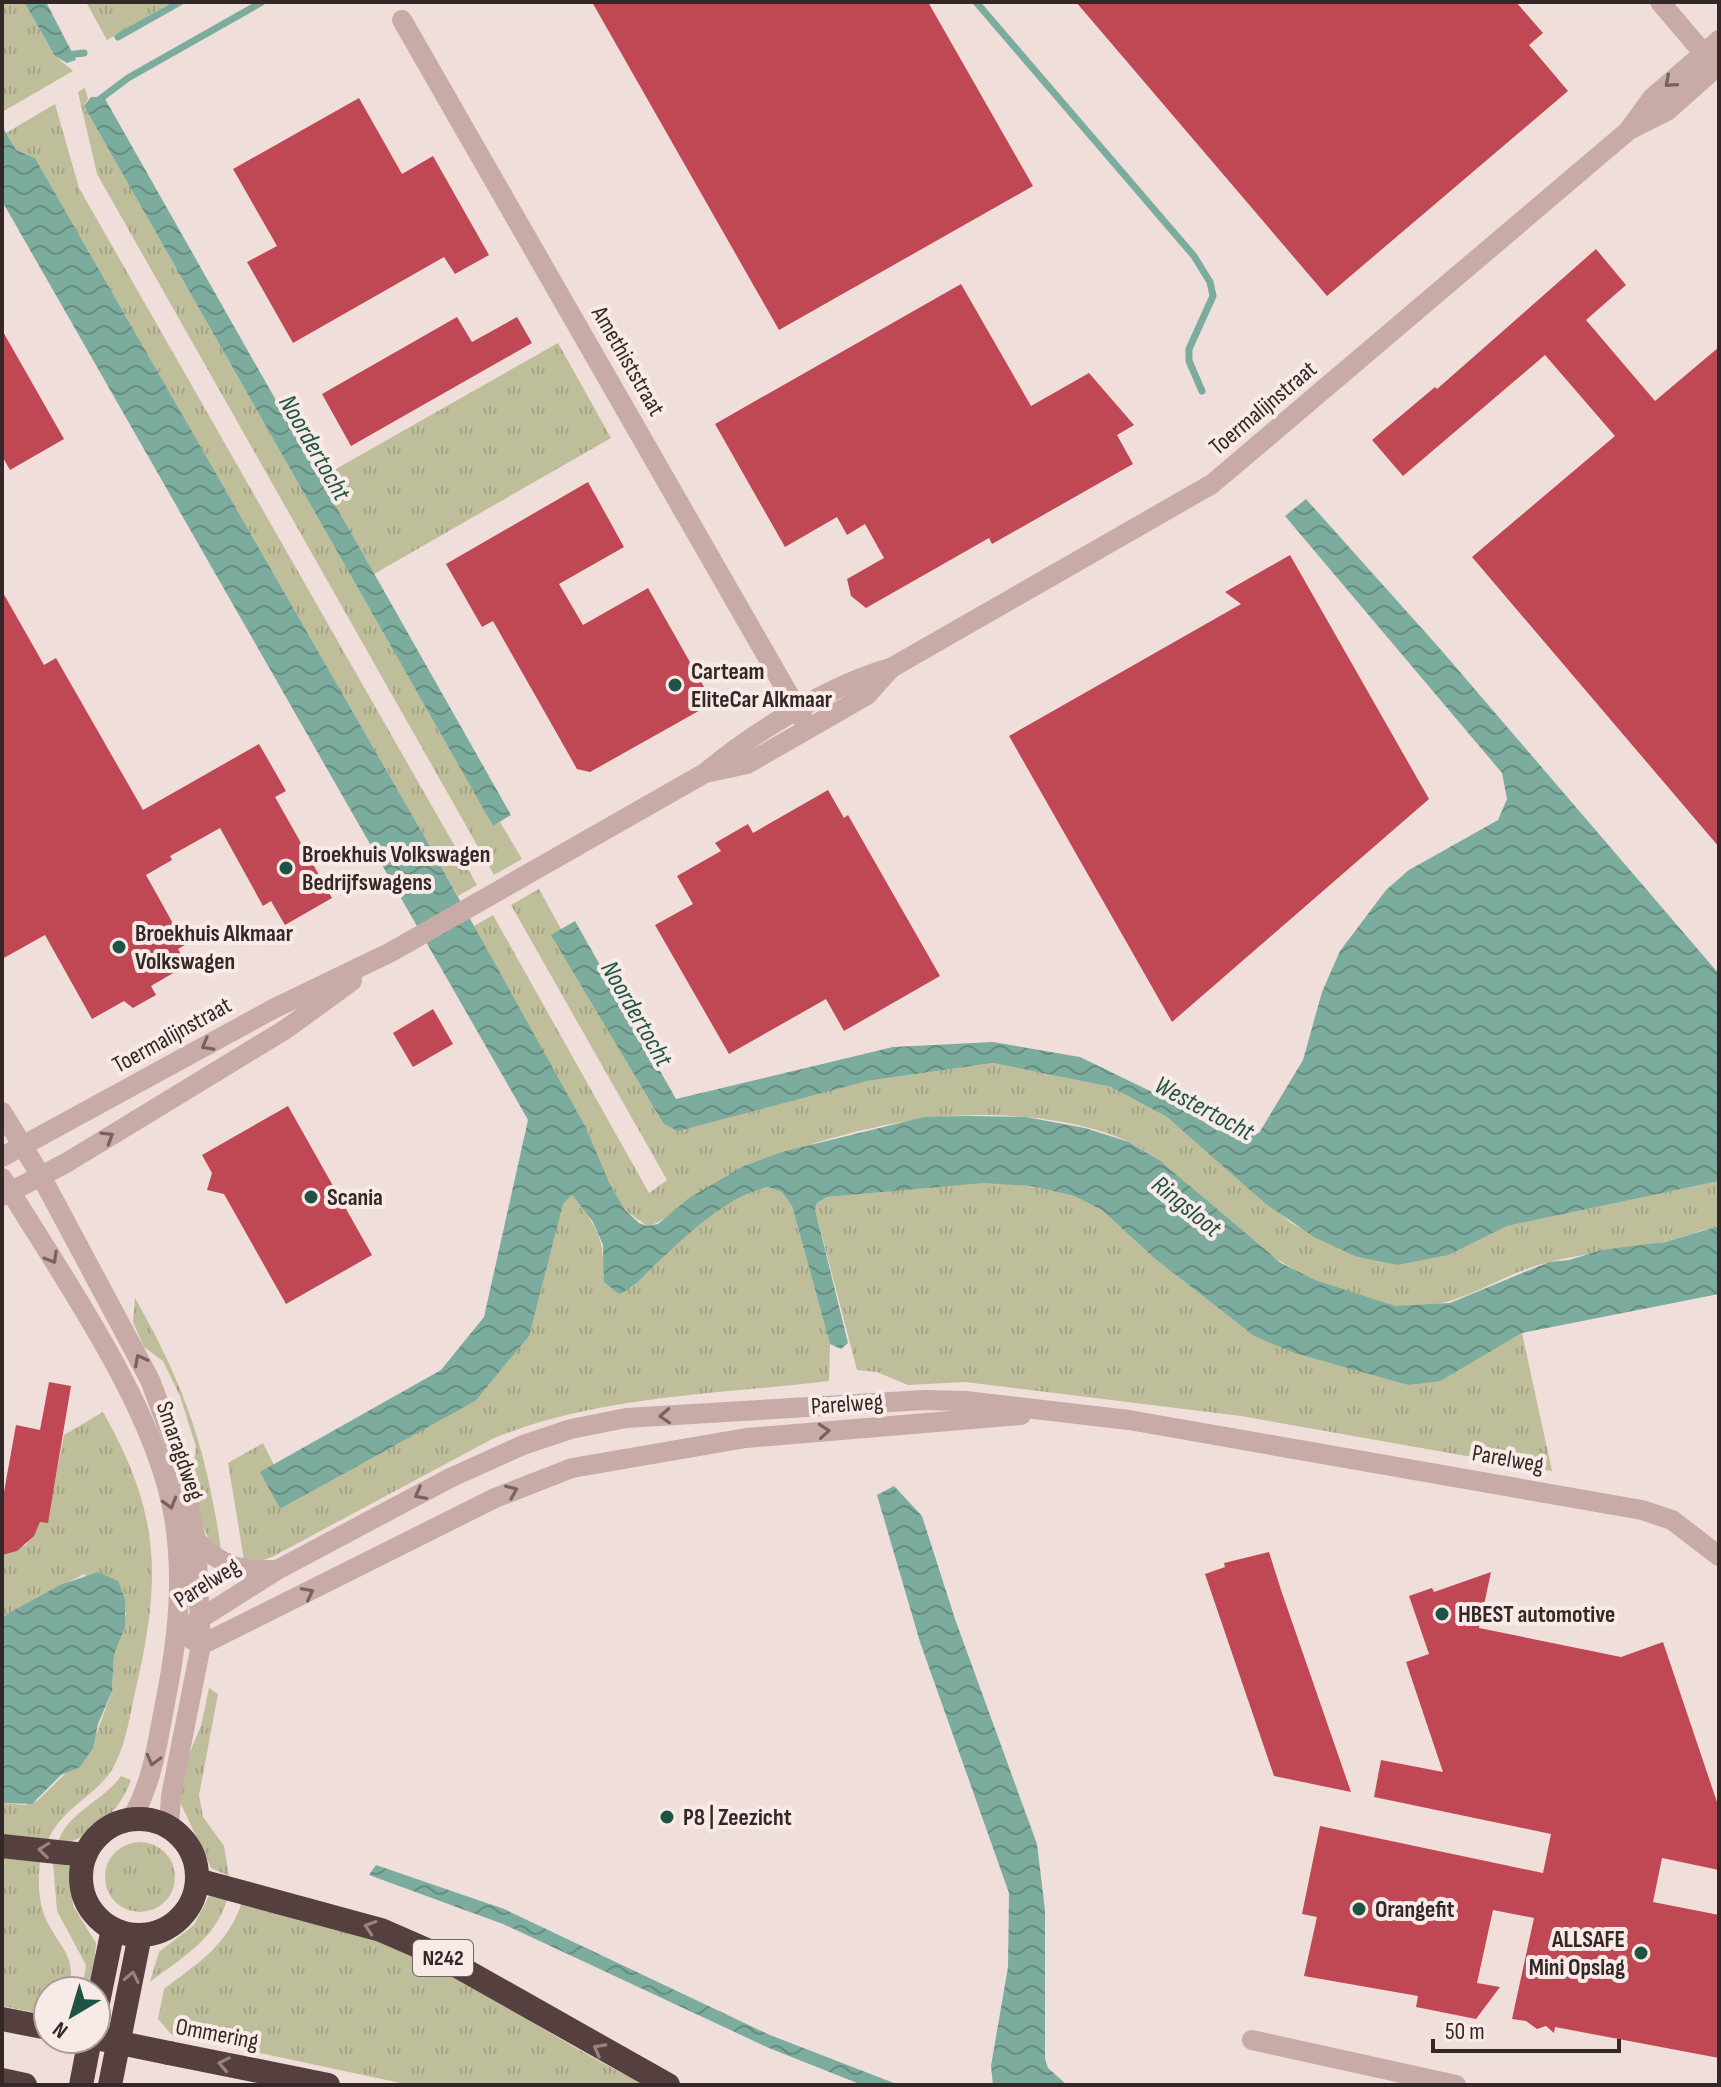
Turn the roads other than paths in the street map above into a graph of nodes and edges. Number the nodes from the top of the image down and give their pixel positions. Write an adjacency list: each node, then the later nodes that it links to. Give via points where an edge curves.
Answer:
1 (1660, 2): 3 (street)
2 (402, 20): 4 (street, Amethiststraat)
3 (1715, 59): 4 (street, Toermalijnstraat, via 1667,111 1628,131 1212,484 891,668 867,695)
4 (803, 720): 5 (street, Toermalijnstraat, via 747,764 705,773)
5 (391, 952): 7 (street, Toermalijnstraat, one-way to 7, via 275,1008); 9 (street, Toermalijnstraat, one-way to 5, via 286,1029)
6 (2, 1112): 7 (street, Smaragdweg)
7 (22, 1145): 8 (street, Toermalijnstraat); 9 (street, Smaragdweg)
8 (2, 1157)
9 (41, 1176): 10 (street, Toermalijnstraat); 12 (street, Smaragdweg, one-way to 9, via 177,1452 156,1393)
10 (5, 1189): 16 (street, Smaragdweg, one-way to 16, via 126,1388 155,1453 174,1516)
11 (1038, 1412): 13 (street, Parelweg, via 1241,1438 1642,1510 1672,1520); 14 (street, Parelweg, one-way to 14, via 924,1400 626,1418 571,1429 469,1468); 17 (street, Parelweg, one-way to 11, via 495,1498 572,1468 746,1438)
12 (196, 1540): 14 (street, via 230,1568); 15 (street, Smaragdweg)
13 (1719, 1556)
14 (277, 1570): 15 (street, Parelweg)
15 (200, 1615): 16 (street, Parelweg); 17 (street, Smaragdweg)
16 (179, 1632): 17 (street, Parelweg); 18 (street, Smaragdweg, one-way to 18, via 155,1750)
17 (201, 1645): 19 (street, Smaragdweg)
18 (131, 1819): 19 (highway); 21 (highway, via 104,1830)
19 (169, 1827): 22 (highway, via 189,1846)
20 (2, 1846): 21 (highway, one-way to 20)
21 (85, 1855): 23 (highway, via 81,1872 88,1905)
22 (197, 1880): 24 (highway, via 194,1897 179,1919); 36 (highway, N242, one-way to 22, via 436,1954 381,1930)
23 (113, 1929): 24 (highway); 25 (highway)
24 (140, 1935): 34 (highway, one-way to 24)
25 (104, 1975)
26 (2, 2019): 27 (highway)
27 (32, 2025)
28 (1252, 2040): 37 (street)
29 (112, 2042): 35 (highway, Ommering, one-way to 29, bridge)
30 (89, 2055): 33 (highway)
31 (2, 2080): 32 (highway)
32 (25, 2085)
33 (81, 2085)
34 (110, 2085)
35 (328, 2085)
36 (668, 2085)
37 (1456, 2085)

